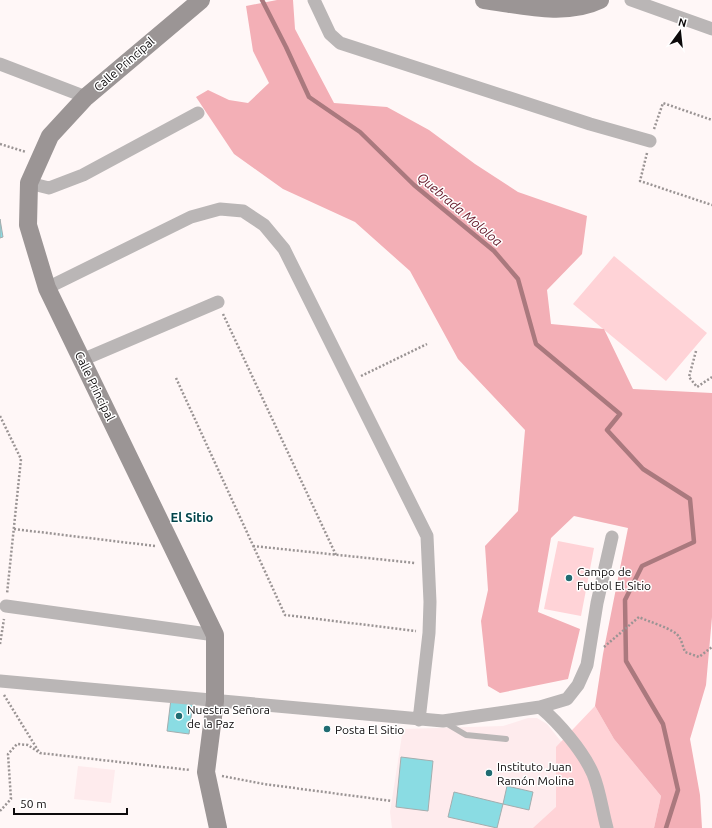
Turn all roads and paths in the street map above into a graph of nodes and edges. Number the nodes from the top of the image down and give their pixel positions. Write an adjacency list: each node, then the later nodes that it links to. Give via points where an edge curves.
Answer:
1 (201, 0): 8 (street, Calle Principal)
2 (314, 0): 11 (street, via 330,34 340,44)
3 (484, 0): 4 (street, via 545,9 582,6)
4 (600, 0)
5 (631, 0): 6 (street)
6 (712, 29)
7 (0, 64): 8 (street)
8 (86, 97): 13 (street, Calle Principal, via 50,136)
9 (198, 113): 14 (street, via 83,175 49,188)
10 (712, 120): 11 (path, via 663,103)
11 (650, 141): 15 (path, via 640,181)
12 (0, 144): 13 (path)
13 (40, 157): 14 (street, Calle Principal)
14 (29, 183): 16 (street, Calle Principal, via 28,224)
15 (712, 204)
16 (47, 288): 20 (street, Calle Principal); 23 (street, via 191,217 220,209 243,211 264,225 284,248)
17 (218, 302): 20 (street); 29 (path)
18 (427, 344): 23 (path)
19 (696, 351): 21 (path, via 689,377 697,387)
20 (82, 360): 28 (street, Calle Principal)
21 (712, 377)
22 (176, 378): 27 (path)
23 (350, 382): 30 (street, via 427,536)
24 (0, 416): 25 (path, via 21,460)
25 (14, 529): 28 (path); 31 (path)
26 (612, 537): 40 (street, via 597,603 587,665 578,685 567,699)
27 (253, 546): 29 (path); 32 (path, via 285,615)
28 (174, 549): 33 (street, Calle Principal)
29 (336, 555): 30 (path)
30 (428, 565): 32 (street)
31 (6, 606): 33 (street); 34 (path)
32 (429, 633): 41 (street)
33 (215, 635): 39 (street, Calle Principal)
34 (0, 644)
35 (605, 647): 36 (path, via 639,617 679,635 685,652 699,657)
36 (712, 647)
37 (0, 681): 39 (street)
38 (0, 689): 44 (path, via 40,753 28,745 17,744 8,754 12,799)
39 (215, 701): 41 (street); 45 (street, Calle Principal, via 206,772)
40 (540, 707): 42 (street); 46 (street, via 554,719 593,774)
41 (419, 720): 42 (street)
42 (443, 721): 43 (lane, via 466,735)
43 (506, 739)
44 (0, 811)
45 (218, 828)
46 (607, 828)

